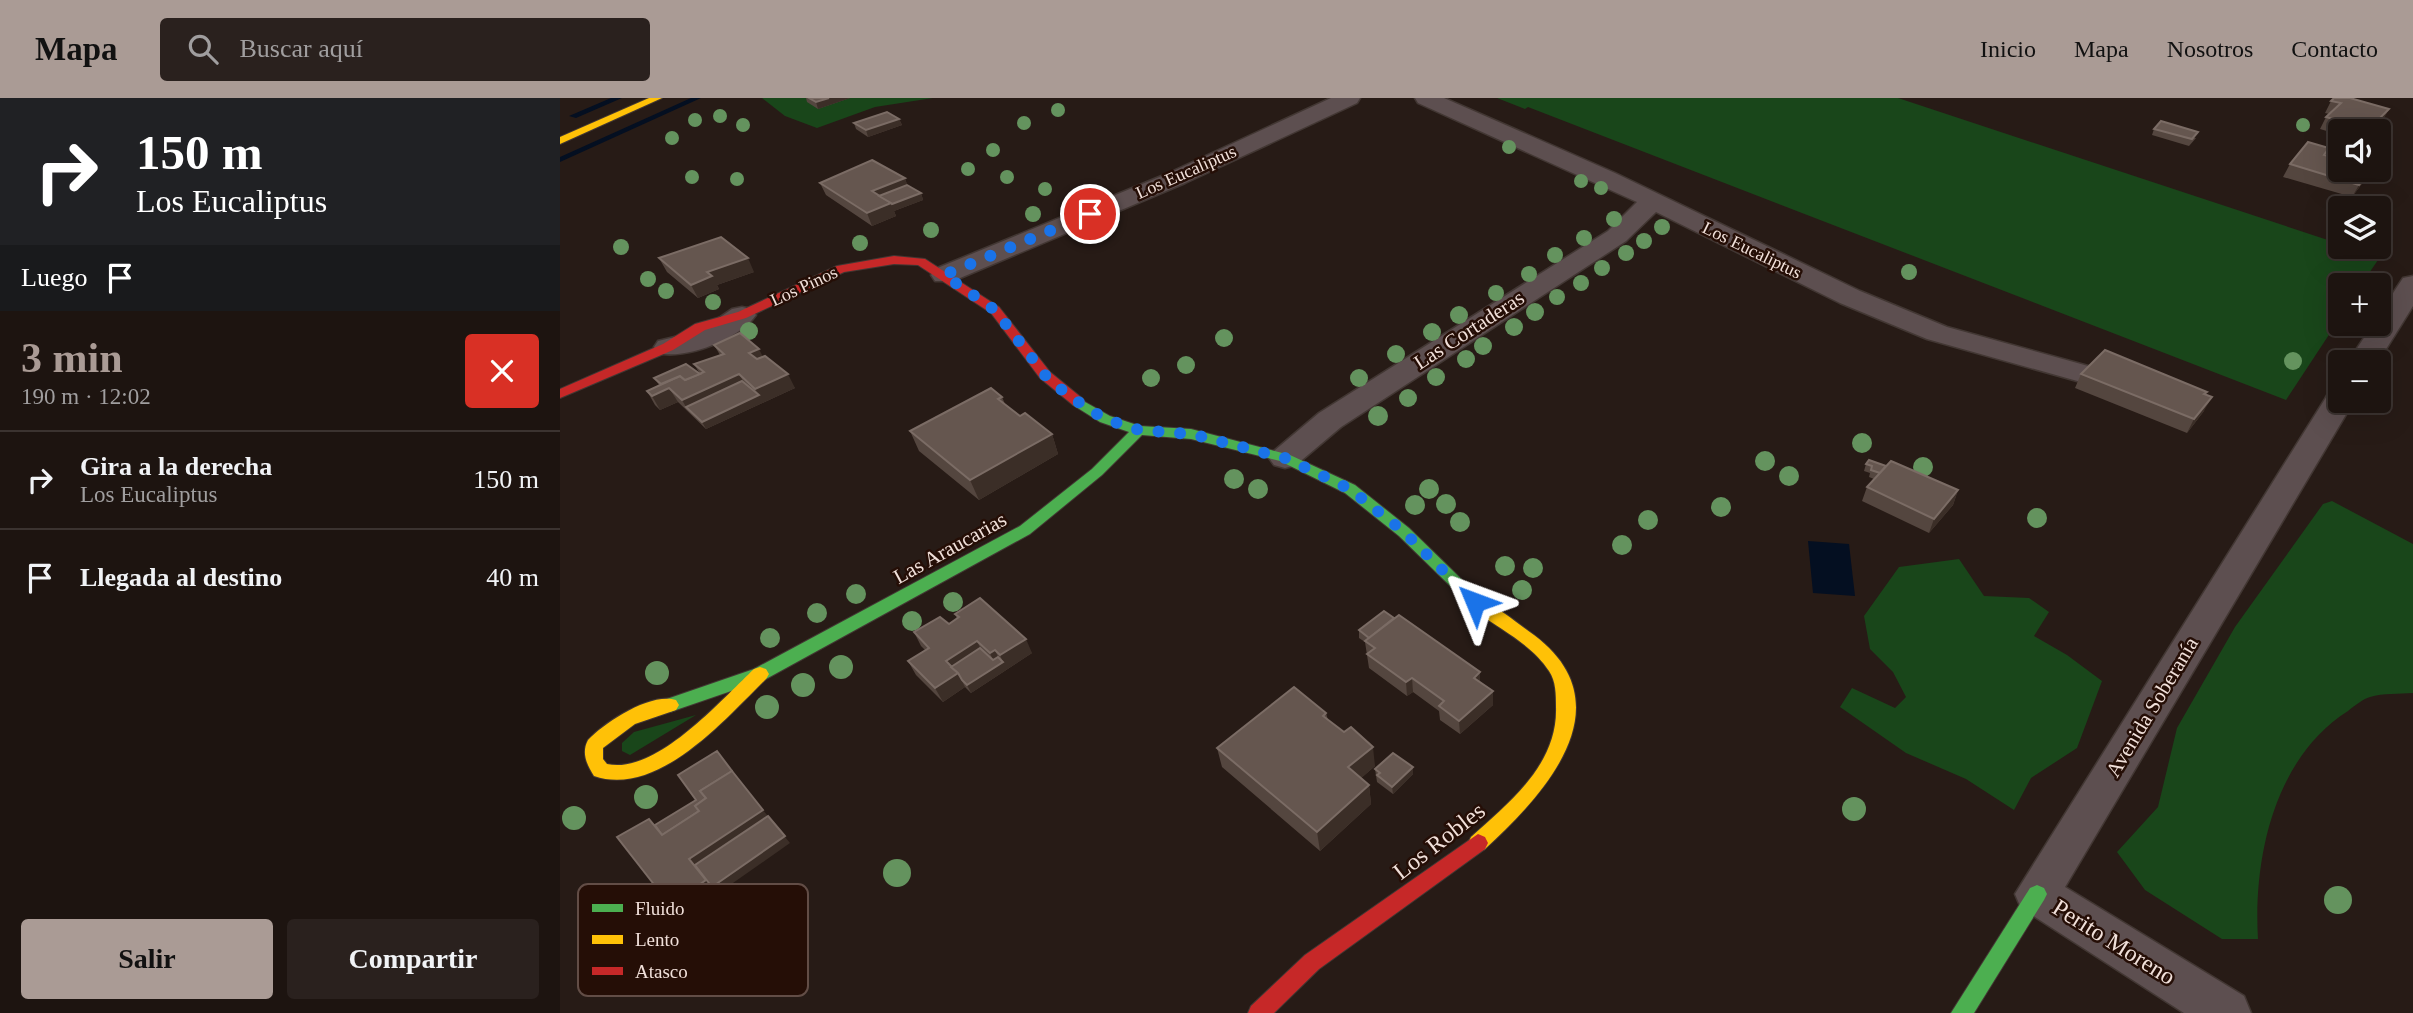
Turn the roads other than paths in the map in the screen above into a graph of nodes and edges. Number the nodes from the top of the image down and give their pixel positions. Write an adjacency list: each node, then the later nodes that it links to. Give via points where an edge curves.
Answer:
1 (657, 98): 4 (street)
2 (1349, 98): 6 (street, Los Eucaliptus, via 1177,177)
3 (1426, 98): 5 (street, Los Eucaliptus)
4 (560, 142)
5 (1652, 202): 11 (street, Los Eucaliptus, via 1850,297 1937,333); 15 (street, Las Cortaderas, via 1617,236 1330,420)
6 (944, 275): 8 (street, Los Pinos, via 921,262 867,262 841,269); 14 (street, Los Pinos, via 995,310 1045,375 1069,396 1105,419)
7 (2413, 284): 10 (street)
8 (742, 315): 9 (street, Los Pinos, via 710,337)
9 (668, 347): 12 (street, Los Pinos)
10 (2371, 350)
11 (2088, 375)
12 (560, 394)
13 (2331, 413): 18 (street, Avenida Soberanía)
14 (1139, 430): 15 (street, Los Pinos, via 1191,434); 17 (street, Las Araucarias, via 1097,472 1025,530)
15 (1285, 458): 16 (street, Los Pinos, via 1350,489 1404,532 1475,602)
16 (1551, 660): 19 (street, Los Robles, via 1563,679 1568,716 1558,755 1522,803 1470,850 1312,962)
17 (761, 674): 17 (street, Las Araucarias, via 688,701 639,712 610,727 594,745 594,760 601,771 624,774 651,764 703,726)
18 (2037, 894): 20 (street, Avenida Soberanía); 21 (street, Perito Moreno)
19 (1259, 1013)
20 (1962, 1013)
21 (2227, 1013)

